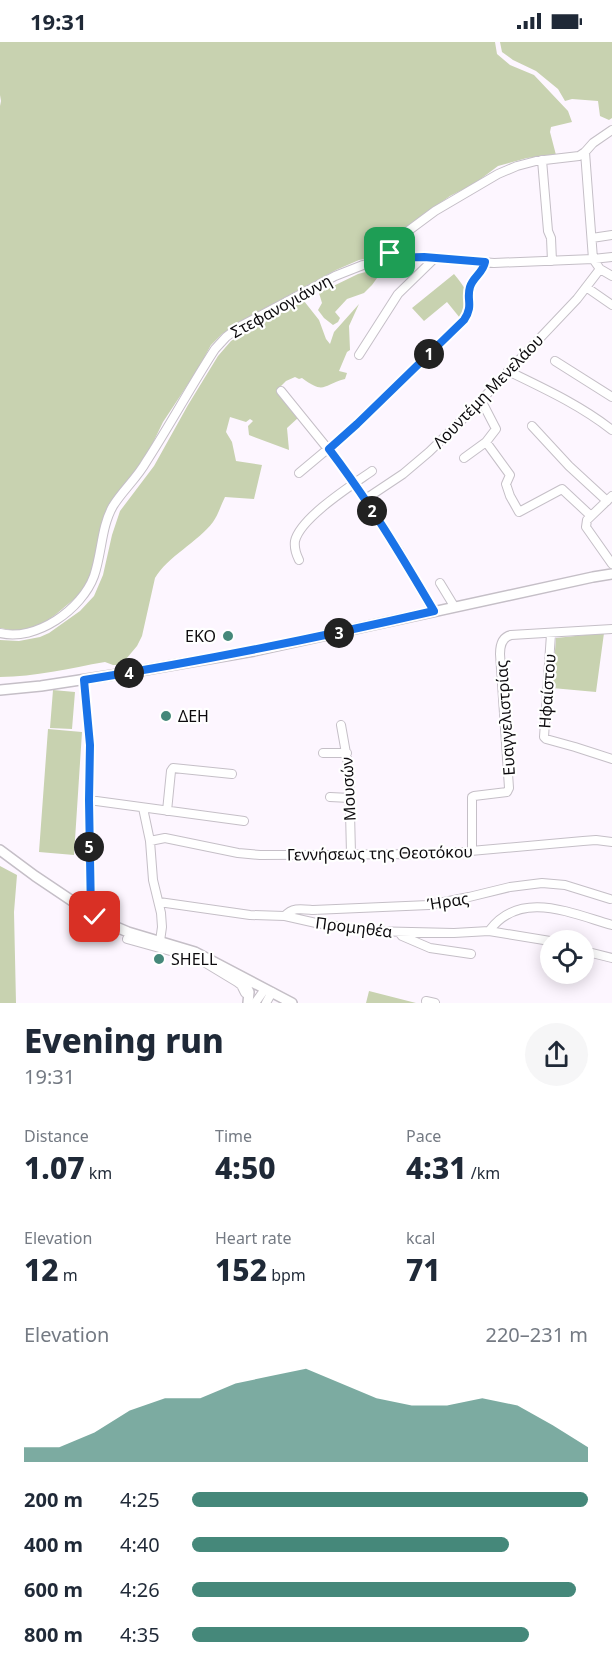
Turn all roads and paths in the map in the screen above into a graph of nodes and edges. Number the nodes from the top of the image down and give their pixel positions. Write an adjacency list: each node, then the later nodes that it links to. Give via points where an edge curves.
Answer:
1 (612, 130): 2 (street)
2 (585, 152): 3 (street); 5 (street)
3 (542, 160): 7 (street, via 498,174 435,212 399,238 391,247); 10 (street)
4 (612, 235): 5 (street)
5 (592, 238): 9 (street)
6 (612, 257): 9 (street, Στεφανογιάννη)
7 (389, 258): 8 (street, Στεφανογιάννη); 40 (street, Στεφανογιάννη, via 335,276 226,337 206,362 145,464 114,505 96,571 82,597 44,627 21,634)
8 (436, 258): 11 (street, Στεφανογιάννη); 16 (street, via 398,294)
9 (593, 259): 10 (street, Στεφανογιάννη); 12 (street)
10 (552, 261): 11 (street, Στεφανογιάννη)
11 (485, 262): 25 (street, via 470,286 470,308 464,320)
12 (600, 269): 13 (street); 14 (street, Λουντέμη Μενελάου)
13 (612, 276)
14 (586, 286): 15 (street); 18 (street, Λουντέμη Μενελάου)
15 (612, 305)
16 (359, 355)
17 (555, 362): 20 (street)
18 (508, 371): 21 (street, Λουντέμη Μενελάου); 23 (street, via 572,402)
19 (281, 391): 25 (street)
20 (612, 397)
21 (481, 400): 24 (street, via 496,429); 31 (street, Λουντέμη Μενελάου, via 429,452)
22 (532, 426): 30 (street)
23 (612, 430)
24 (486, 442): 26 (street); 32 (street, via 510,474 506,484 519,512 562,489)
25 (329, 449): 28 (street); 29 (street)
26 (464, 458)
27 (372, 471): 29 (street)
28 (299, 473)
29 (354, 483): 31 (street); 33 (street, via 303,525 295,544)
30 (609, 499): 32 (street)
31 (364, 500): 38 (street)
32 (591, 516): 34 (street, via 586,527)
33 (299, 560)
34 (612, 564)
35 (612, 574): 37 (main road)
36 (440, 583): 37 (street)
37 (454, 606): 38 (main road)
38 (434, 611): 42 (main road, via 273,647)
39 (612, 629): 41 (street, Ηφαίστου)
40 (0, 633)
41 (550, 634): 47 (street, Ηφαίστου, via 543,736); 58 (street, Ευαγγελιστρίας, via 511,634 504,638 500,654 509,788 507,792 472,797)
42 (84, 680): 43 (main road); 51 (street, via 90,745)
43 (0, 690)
44 (341, 725): 46 (street, Μουσών)
45 (323, 753): 46 (street)
46 (347, 753): 50 (street, Μουσών)
47 (612, 759)
48 (232, 774): 53 (street, via 173,768)
49 (330, 797): 50 (street)
50 (350, 798): 59 (street, Μουσών)
51 (89, 800): 52 (street); 62 (street)
52 (143, 808): 53 (street); 55 (street)
53 (167, 811): 54 (street)
54 (244, 821)
55 (150, 840): 59 (street, Γεννήσεως της Θεοτόκου, via 169,839 254,855); 61 (street, via 152,876)
56 (612, 842): 58 (street, Γεννήσεως της Θεοτόκου, via 590,840)
57 (0, 850): 62 (main road)
58 (472, 851): 59 (street, Γεννήσεως της Θεοτόκου)
59 (351, 854)
60 (610, 899): 63 (street, Ήρας, via 565,885 542,883 436,904 297,909)
61 (159, 902): 63 (street, Προμηθέα); 69 (street)
62 (91, 914): 69 (main road, via 120,929)
63 (285, 916): 65 (street, Προμηθέα, via 354,929)
64 (612, 925): 66 (street, via 561,910 526,907 496,921)
65 (399, 932): 66 (street, Προμηθέα); 70 (street, via 430,948)
66 (489, 932): 68 (street, Προμηθέα)
67 (127, 939): 75 (street, via 210,964 241,985)
68 (540, 940)
69 (160, 941): 73 (main road, via 195,952)
70 (471, 954)
71 (594, 954): 72 (street)
72 (612, 958)
73 (243, 978): 74 (main road); 75 (main road, via 249,992)
74 (268, 991): 76 (street); 77 (street); 78 (main road)
75 (246, 1003)
76 (255, 1003)
77 (266, 1003)
78 (292, 1003)

